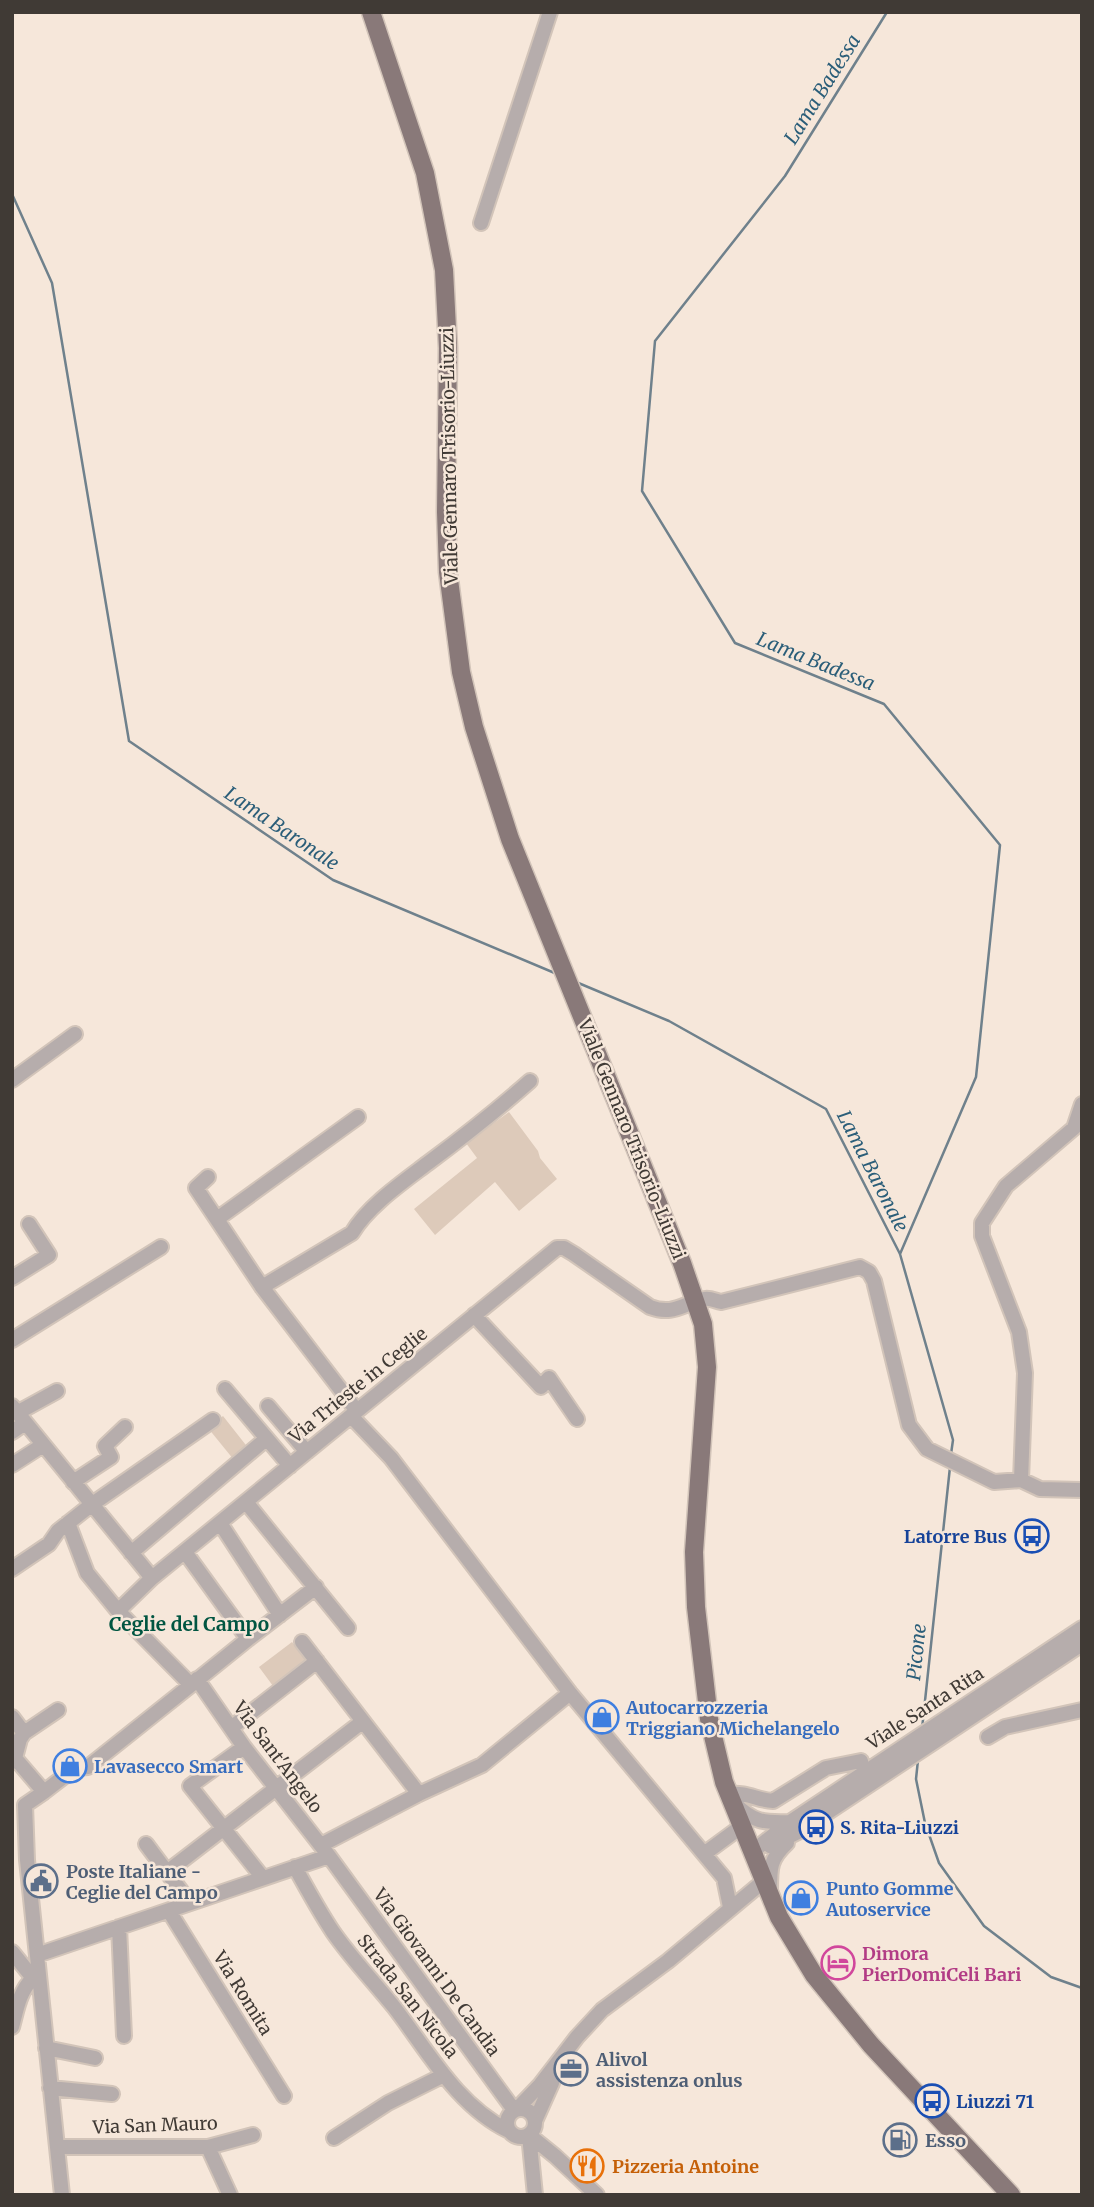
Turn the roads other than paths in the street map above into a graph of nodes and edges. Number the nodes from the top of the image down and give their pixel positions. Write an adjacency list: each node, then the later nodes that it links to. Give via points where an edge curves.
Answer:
1 (371, 12): 15 (main road, Viale Gennaro Trisorio-Liuzzi, via 425,173 444,270 448,572 461,672 474,727 510,839)
2 (550, 12): 3 (street)
3 (481, 223)
4 (75, 1034): 5 (street)
5 (12, 1080)
6 (530, 1081): 14 (street, via 404,1182 358,1222 352,1233)
7 (1082, 1104): 32 (street, via 1074,1128 1006,1186 982,1223 982,1236 1019,1332 1025,1373)
8 (358, 1117): 10 (street)
9 (208, 1177): 10 (street, via 196,1188)
10 (217, 1219): 14 (street)
11 (29, 1224): 13 (street, via 49,1255)
12 (161, 1247): 17 (street)
13 (12, 1278)
14 (262, 1287): 21 (street)
15 (696, 1302): 16 (street, Via Trieste in Ceglie, via 672,1310 650,1307 565,1248 557,1248); 32 (street, via 707,1298 721,1302 860,1267 874,1282 909,1425 927,1449 994,1482); 68 (main road, Viale Gennaro Trisorio-Liuzzi, via 707,1367 694,1552 696,1607 709,1719)
16 (474, 1315): 21 (street, Via Trieste in Ceglie); 23 (street, via 541,1387 549,1378)
17 (12, 1340)
18 (225, 1389): 27 (street)
19 (57, 1391): 22 (street)
20 (268, 1406): 29 (street)
21 (354, 1413): 29 (street, Via Trieste in Ceglie); 53 (street)
22 (18, 1414): 26 (street); 28 (street)
23 (577, 1419)
24 (213, 1420): 36 (street)
25 (125, 1427): 33 (street, via 105,1446 111,1457)
26 (12, 1432)
27 (267, 1439): 31 (street); 40 (street)
28 (43, 1445): 30 (street); 33 (street)
29 (307, 1452): 31 (street, Via Trieste in Ceglie)
30 (12, 1465)
31 (290, 1466): 35 (street, Via Trieste in Ceglie)
32 (1021, 1480): 34 (street, via 1040,1489)
33 (73, 1482): 36 (street)
34 (1082, 1490)
35 (246, 1502): 38 (street, Via Trieste in Ceglie); 43 (street)
36 (92, 1505): 37 (street); 40 (street)
37 (68, 1523): 41 (street, via 49,1544); 44 (street, Via Sant'Angelo, via 87,1573)
38 (220, 1523): 39 (street, Via Trieste in Ceglie); 45 (street)
39 (185, 1552): 42 (street, Via Trieste in Ceglie); 48 (street)
40 (131, 1553): 42 (street)
41 (12, 1569)
42 (152, 1578): 44 (street, Via Trieste in Ceglie)
43 (316, 1587): 45 (street); 46 (street)
44 (118, 1611): 52 (street, Via Sant'Angelo)
45 (279, 1615): 48 (street)
46 (348, 1628)
47 (1082, 1628): 67 (street, Viale Santa Rita)
48 (248, 1640): 52 (street)
49 (302, 1642): 51 (street)
50 (1082, 1644): 67 (street, Viale Santa Rita)
51 (317, 1661): 57 (street); 58 (street)
52 (194, 1682): 58 (street, Via Sant'Angelo); 65 (street, via 88,1767 75,1768)
53 (570, 1693): 66 (street, via 482,1765); 76 (street)
54 (58, 1710): 59 (street)
55 (1082, 1710): 60 (street, via 1005,1727)
56 (12, 1717): 59 (street)
57 (362, 1722): 64 (street); 66 (street)
58 (231, 1728): 61 (street, Via Sant'Angelo)
59 (24, 1732): 62 (street)
60 (988, 1737)
61 (244, 1747): 64 (street, Via Sant'Angelo); 71 (street, via 190,1786)
62 (13, 1758): 65 (street)
63 (861, 1761): 68 (street, via 826,1769 773,1801 742,1792)
64 (275, 1787): 71 (street); 74 (street, Via Sant'Angelo)
65 (44, 1792): 69 (street, via 25,1805)
66 (419, 1794): 74 (street)
67 (838, 1797): 72 (street, Viale Santa Rita)
68 (731, 1798): 70 (main road, Viale Gennaro Trisorio-Liuzzi); 72 (street, via 750,1817)
69 (19, 1820): 86 (street)
70 (742, 1826): 75 (main road, Viale Gennaro Trisorio-Liuzzi); 76 (street)
71 (223, 1827): 78 (street); 79 (street)
72 (794, 1827): 75 (street, via 766,1848); 80 (street, via 771,1865)
73 (146, 1844): 78 (street)
74 (325, 1850): 77 (street); 97 (street, Via Giovanni De Candia)
75 (752, 1852): 80 (main road, Viale Gennaro Trisorio-Liuzzi)
76 (704, 1854): 82 (street, via 723,1878)
77 (295, 1867): 79 (street); 93 (street, Strada San Nicola, via 334,1933)
78 (166, 1872): 81 (street)
79 (263, 1878): 81 (street)
80 (767, 1889): 82 (street); 110 (main road, Viale Gennaro Trisorio-Liuzzi, via 814,1975 871,2045)
81 (190, 1903): 83 (street)
82 (730, 1907): 92 (street, via 603,2010)
83 (169, 1911): 84 (street); 96 (street, Via Romita)
84 (119, 1927): 86 (street); 89 (street)
85 (12, 1952): 87 (street)
86 (37, 1955): 87 (street)
87 (37, 1981): 88 (street, via 25,1986); 90 (street)
88 (12, 2027)
89 (124, 2036)
90 (46, 2049): 91 (street); 94 (street)
91 (95, 2059)
92 (553, 2070): 97 (street); 98 (street)
93 (444, 2075): 99 (street, Strada San Nicola, via 492,2122); 101 (street, via 388,2103)
94 (50, 2088): 95 (street); 102 (street)
95 (112, 2094)
96 (284, 2096)
97 (515, 2110): 98 (street, via 530,2111); 99 (street, via 507,2119)
98 (533, 2127): 99 (street, via 518,2136); 104 (street); 105 (street)
99 (509, 2131)
100 (253, 2136): 103 (street, Via San Mauro)
101 (334, 2138)
102 (57, 2147): 103 (street, Via San Mauro); 106 (street)
103 (208, 2147): 107 (street)
104 (531, 2155): 105 (street); 108 (street)
105 (555, 2156): 109 (street)
106 (62, 2195)
107 (230, 2195)
108 (535, 2195)
109 (597, 2195)
110 (1011, 2195)

